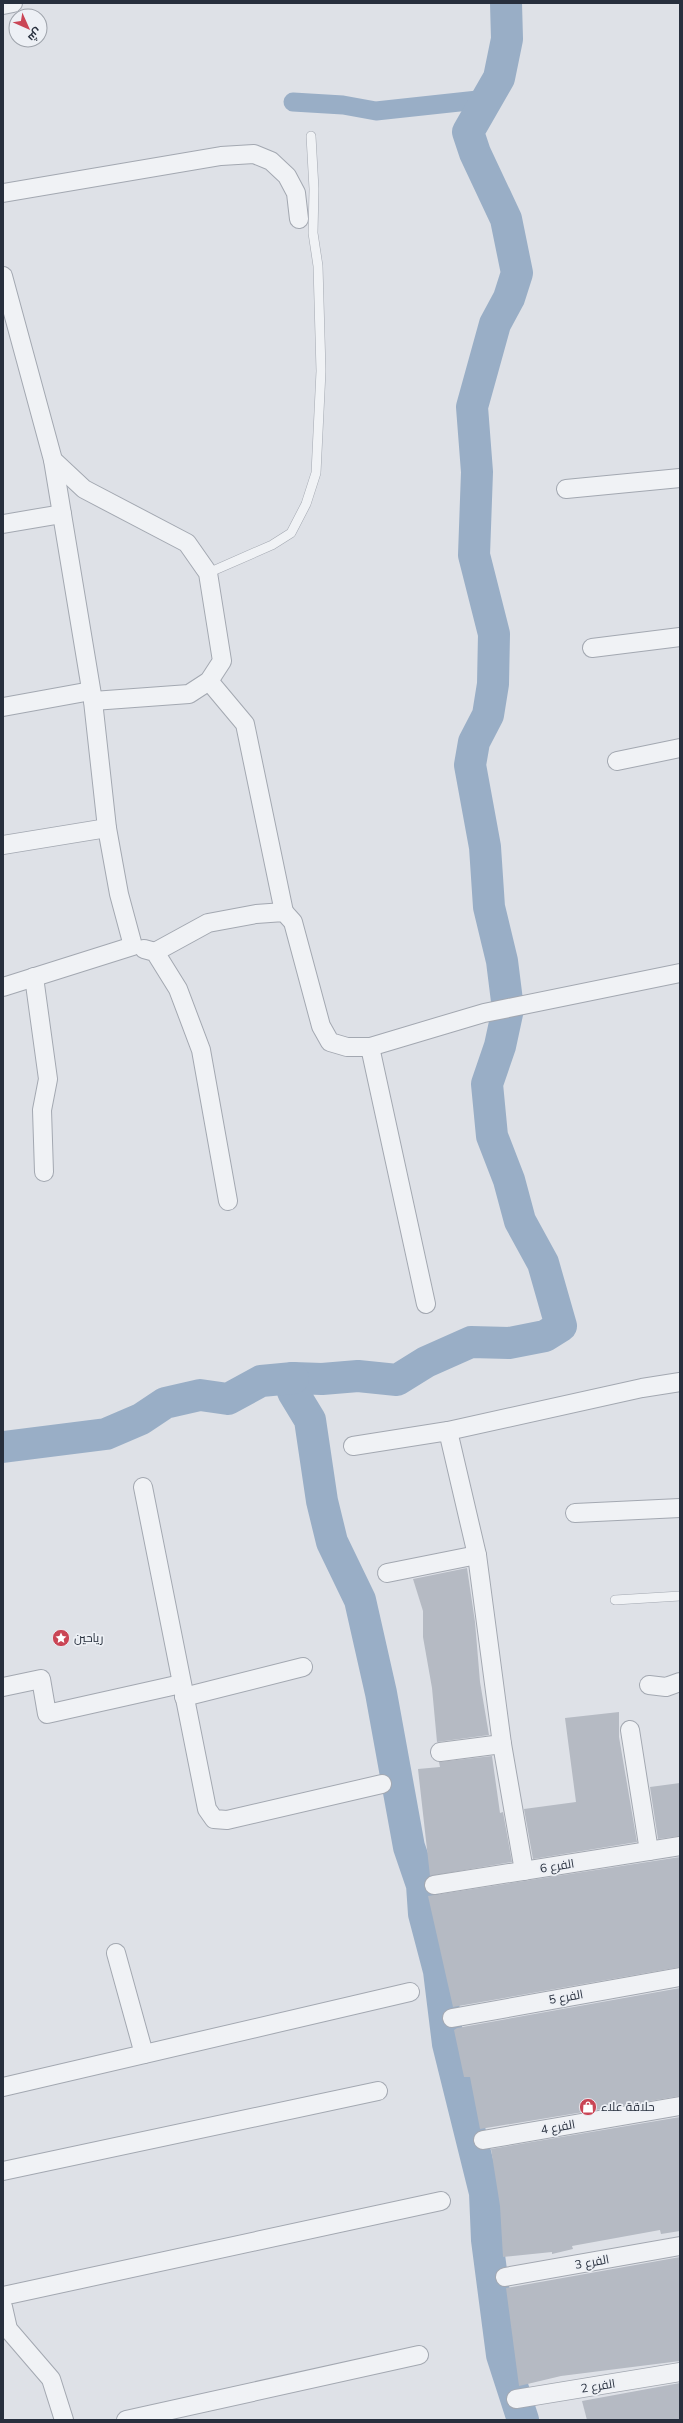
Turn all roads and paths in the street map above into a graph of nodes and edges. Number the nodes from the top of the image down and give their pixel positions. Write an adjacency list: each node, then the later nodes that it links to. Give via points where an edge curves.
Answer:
1 (14, 3): 2 (street)
2 (3, 5)
3 (311, 136): 12 (lane, via 313,233 318,266 321,371 316,473 306,504 291,533 272,546)
4 (3, 192): 5 (street, via 221,156 254,154 271,161 287,176 296,193)
5 (299, 219)
6 (3, 276): 7 (street)
7 (53, 460): 10 (street); 12 (street, via 84,489 187,543)
8 (680, 478): 9 (street)
9 (566, 489)
10 (62, 514): 11 (street); 16 (street)
11 (3, 524)
12 (208, 573): 15 (street, via 222,660)
13 (680, 638): 14 (street)
14 (592, 648)
15 (209, 681): 16 (street, via 188,694); 22 (street, via 245,724)
16 (92, 696): 17 (street); 20 (street)
17 (3, 707)
18 (680, 748): 19 (street)
19 (617, 761)
20 (107, 828): 21 (street); 23 (street, via 119,894)
21 (3, 845)
22 (284, 912): 24 (street, via 256,914 208,923); 28 (street, via 293,922 321,1026 330,1042 347,1047)
23 (133, 946): 24 (street); 26 (street)
24 (155, 952): 30 (street, via 178,989 201,1050)
25 (680, 973): 28 (street, via 484,1013)
26 (34, 977): 27 (street); 29 (street, via 48,1078 42,1110)
27 (3, 987)
28 (370, 1047): 31 (street)
29 (44, 1172)
30 (228, 1201)
31 (426, 1304)
32 (680, 1382): 33 (street)
33 (448, 1431): 34 (street); 38 (street)
34 (353, 1446)
35 (143, 1487): 46 (street)
36 (680, 1508): 37 (street)
37 (575, 1513)
38 (477, 1555): 39 (street); 48 (street)
39 (387, 1573)
40 (680, 1596): 41 (lane)
41 (615, 1600)
42 (303, 1668): 46 (street)
43 (680, 1682): 44 (street, via 666,1687)
44 (649, 1685)
45 (3, 1687): 46 (street, via 41,1679 47,1714)
46 (183, 1690): 50 (street, via 207,1809 214,1819 227,1820)
47 (630, 1730): 52 (street)
48 (502, 1744): 49 (street); 53 (street)
49 (440, 1752)
50 (382, 1784)
51 (680, 1846): 52 (street, الفرع 6)
52 (649, 1851): 53 (street, الفرع 6)
53 (524, 1871): 54 (street, الفرع 6)
54 (434, 1885)
55 (116, 1953): 59 (street)
56 (680, 1977): 58 (street, الفرع 5)
57 (410, 1992): 59 (street)
58 (452, 2018)
59 (144, 2054): 60 (street)
60 (3, 2088)
61 (378, 2091): 64 (street)
62 (680, 2106): 63 (street, الفرع 4)
63 (483, 2140)
64 (3, 2171)
65 (441, 2201): 68 (street)
66 (680, 2246): 67 (street, الفرع 3)
67 (505, 2277)
68 (3, 2296)
69 (3, 2307): 70 (street)
70 (6, 2330): 74 (street, via 51,2379)
71 (419, 2355): 75 (street)
72 (680, 2372): 73 (street, الفرع 2)
73 (516, 2399)
74 (64, 2420)
75 (126, 2420)

